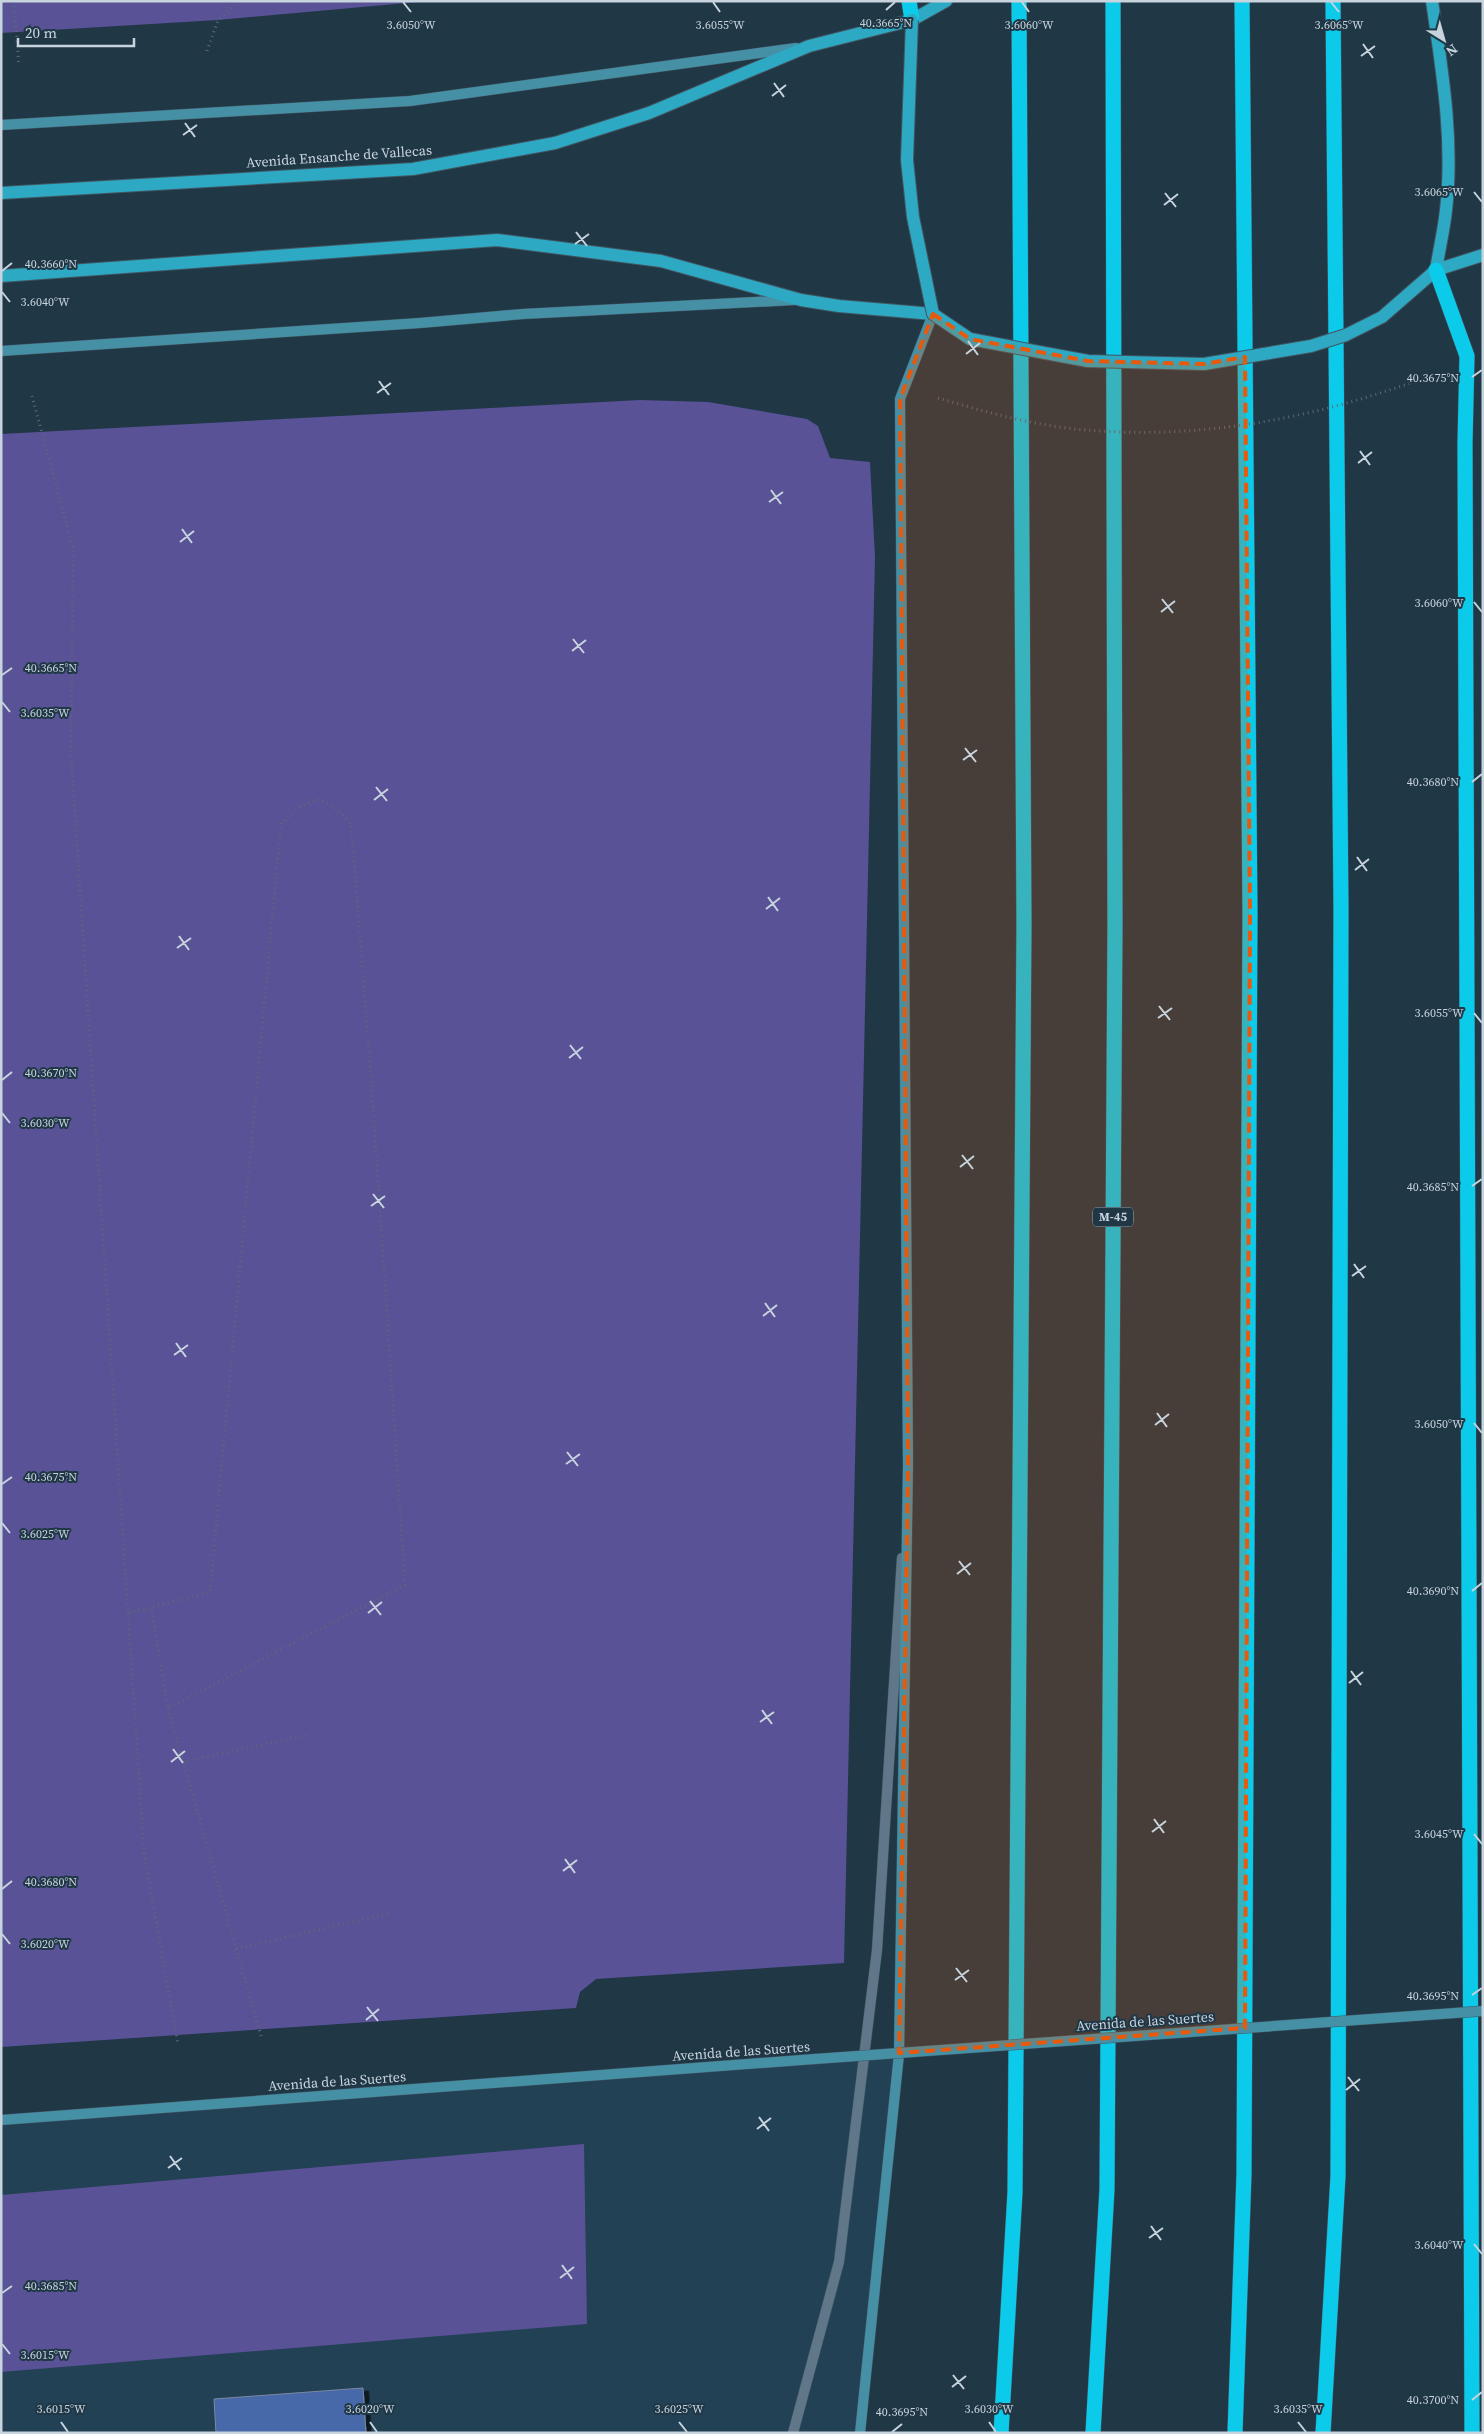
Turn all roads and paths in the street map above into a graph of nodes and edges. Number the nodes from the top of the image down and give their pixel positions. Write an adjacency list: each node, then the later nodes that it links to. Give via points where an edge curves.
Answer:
1 (14, 1): 13 (path)
2 (239, 1): 12 (path, via 218,20)
3 (908, 1): 10 (highway)
4 (946, 1): 10 (main road, Avenida Ensanche de Vallecas)
5 (1019, 1): 39 (highway, via 1024,954 1014,2192)
6 (1113, 1): 40 (highway, M-45, via 1115,926 1107,2189)
7 (1242, 1): 41 (highway, via 1250,913 1244,2174)
8 (1333, 1): 42 (highway, via 1341,909 1338,2176)
9 (1432, 1): 17 (main road, via 1443,75 1448,144 1446,209)
10 (912, 20): 11 (main road, Avenida Ensanche de Vallecas); 20 (main road, bridge, via 907,160 912,217)
11 (809, 46): 14 (street, Avenida Ensanche de Vallecas, via 410,101); 15 (main road, Avenida Ensanche de Vallecas, via 649,113 555,143 413,168)
12 (207, 51)
13 (19, 66)
14 (1, 125)
15 (1, 193)
16 (1483, 255): 17 (main road)
17 (1436, 270): 20 (main road, bridge, via 1382,318 1346,335 1311,346 1204,364 1079,360 970,339); 43 (highway, via 1467,356 1466,1226)
18 (1, 276): 19 (main road, via 497,240 661,261)
19 (801, 300): 20 (main road); 21 (street, via 522,314)
20 (933, 314): 25 (street, via 900,399)
21 (1, 351)
22 (1424, 378): 24 (path, bridge, via 1368,398 1297,416 1225,428 1154,432 1076,429 1004,417)
23 (32, 396): 27 (path, via 73,547 71,756)
24 (938, 398)
25 (908, 1464): 37 (lane, via 873,1979 839,2262); 38 (street, via 899,2054)
26 (150, 1607): 27 (path); 28 (path); 28 (path, via 210,1592 281,823 300,808 319,799 337,808 351,824 405,1585)
27 (128, 1613): 35 (path, via 144,1853)
28 (168, 1708): 30 (path)
29 (307, 1735): 30 (path)
30 (183, 1762): 32 (path)
31 (390, 1913): 32 (path)
32 (236, 1949): 34 (path)
33 (1483, 2011): 36 (street, Avenida de las Suertes, bridge)
34 (262, 2039)
35 (178, 2044)
36 (1, 2120)
37 (793, 2433)
38 (860, 2433)
39 (1000, 2433)
40 (1093, 2433)
41 (1235, 2433)
42 (1323, 2433)
43 (1472, 2433)

